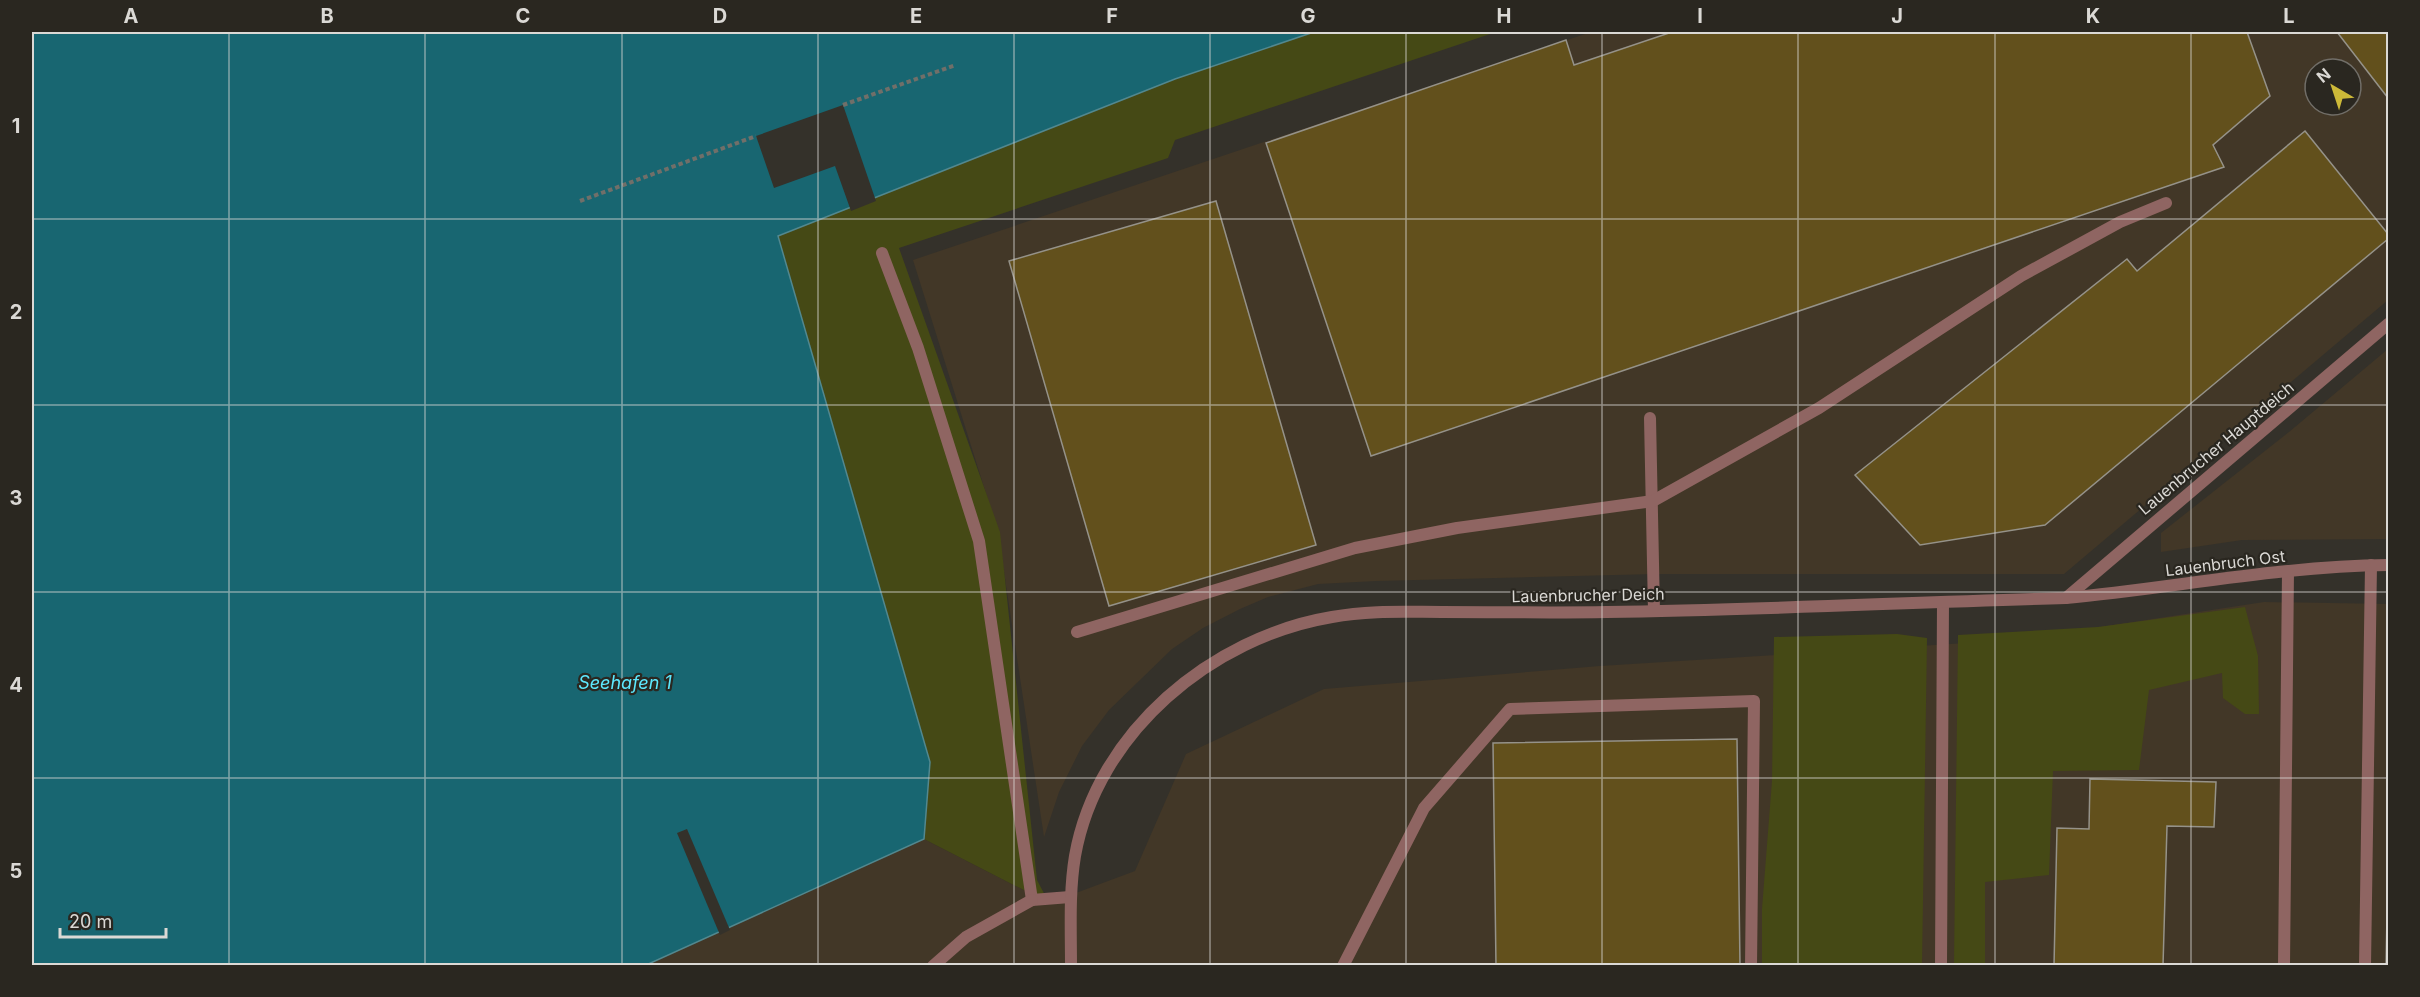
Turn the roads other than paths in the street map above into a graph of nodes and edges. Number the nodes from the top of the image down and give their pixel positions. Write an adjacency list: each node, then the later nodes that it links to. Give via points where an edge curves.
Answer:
1 (2166, 203): 5 (street, via 2120,222 2021,276 1818,408)
2 (882, 253): 14 (street, via 918,348 979,541)
3 (2388, 324): 9 (street, Lauenbrucher Hauptdeich)
4 (1650, 418): 5 (street)
5 (1653, 501): 11 (street); 12 (street, via 1456,528 1354,548)
6 (2371, 565): 7 (street, Lauenbruch Ost); 8 (street, Lauenbruch Ost); 21 (street)
7 (2388, 565)
8 (2288, 571): 9 (street, Lauenbruch Ost); 20 (street)
9 (2066, 598): 10 (street, Lauenbrucher Deich)
10 (1943, 602): 11 (street, Lauenbrucher Deich); 19 (street)
11 (1654, 611): 13 (street, Lauenbrucher Deich, via 1384,611 1332,617 1275,632 1224,654 1142,722 1108,766 1085,817)
12 (1077, 632)
13 (1070, 897): 14 (street); 16 (street, Lauenbrucher Deich)
14 (1032, 900): 15 (street, via 966,937)
15 (933, 966)
16 (1071, 966)
17 (1343, 966): 18 (street, via 1424,808 1510,709 1754,701)
18 (1751, 966)
19 (1941, 966)
20 (2284, 966)
21 (2364, 966)

